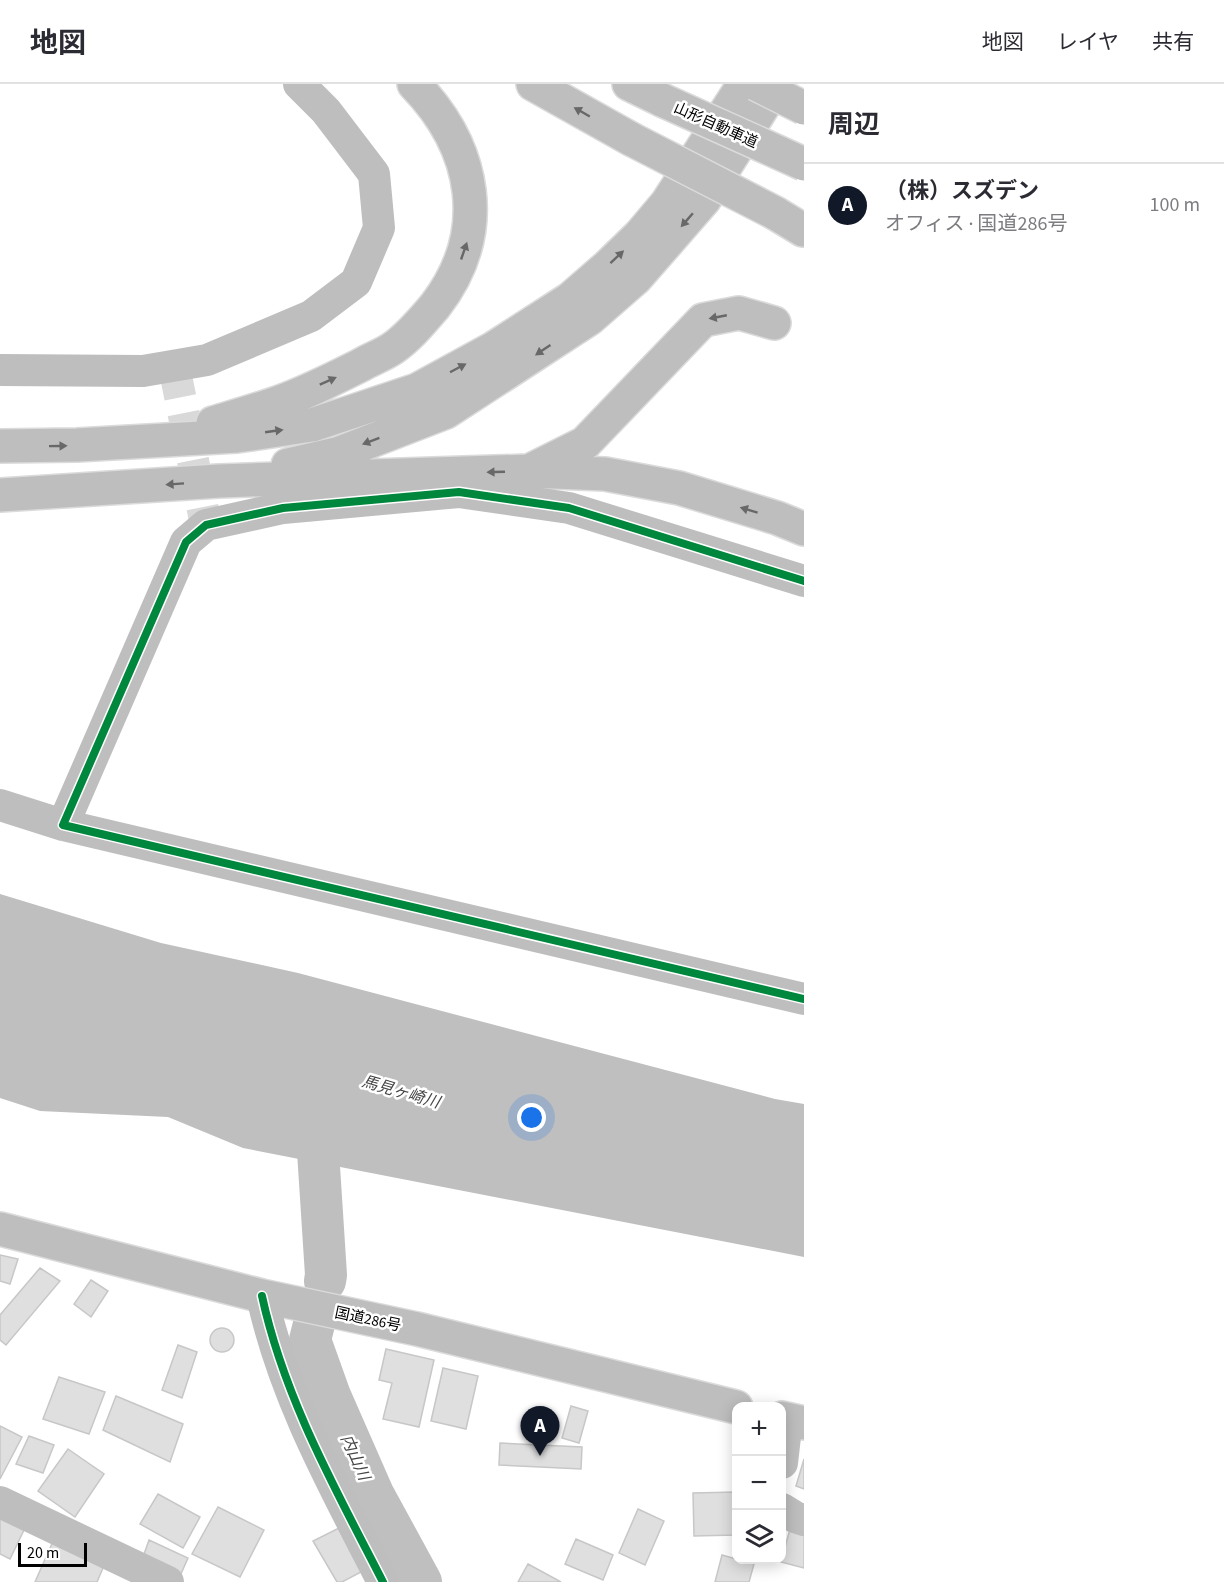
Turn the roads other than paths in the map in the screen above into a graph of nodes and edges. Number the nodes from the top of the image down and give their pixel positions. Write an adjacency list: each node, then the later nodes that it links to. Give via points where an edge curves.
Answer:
1 (299, 84): 12 (street, via 326,111 374,174 379,228 356,282 311,316 207,360 143,371)
2 (414, 84): 13 (highway, one-way to 2, via 276,404 337,378 394,348 447,291 469,235 471,204 465,168 454,141 431,102)
3 (533, 84): 10 (highway, one-way to 3, bridge)
4 (629, 84): 9 (highway, 山形自動車道, bridge)
5 (744, 84): 13 (highway, one-way to 5, via 237,436 312,425 417,390 494,348 570,299 640,235 667,203)
6 (756, 84): 8 (highway, bridge)
7 (777, 84): 16 (highway, one-way to 16, via 704,200 636,278 589,319 446,412 340,453)
8 (804, 108)
9 (804, 164)
10 (803, 230)
11 (774, 323): 15 (highway, one-way to 15, via 739,313 703,320 585,443)
12 (0, 370)
13 (153, 441): 14 (highway, one-way to 13)
14 (0, 446)
15 (528, 471): 16 (highway, one-way to 16); 18 (highway, one-way to 15, via 679,488 605,474)
16 (219, 481): 17 (highway, one-way to 17)
17 (0, 495)
18 (804, 529)
19 (804, 581): 21 (street, via 569,508 459,492 283,508 206,525 186,542)
20 (0, 805): 21 (street)
21 (63, 825): 22 (street)
22 (804, 999)
23 (0, 1229): 24 (highway, 国道286号)
24 (262, 1296): 25 (highway, 国道286号, via 417,1329); 32 (street, via 268,1326 299,1413)
25 (732, 1406)
26 (791, 1420): 27 (street)
27 (783, 1456)
28 (0, 1503): 31 (street)
29 (784, 1510): 30 (street)
30 (804, 1520)
31 (168, 1582)
32 (383, 1582)

